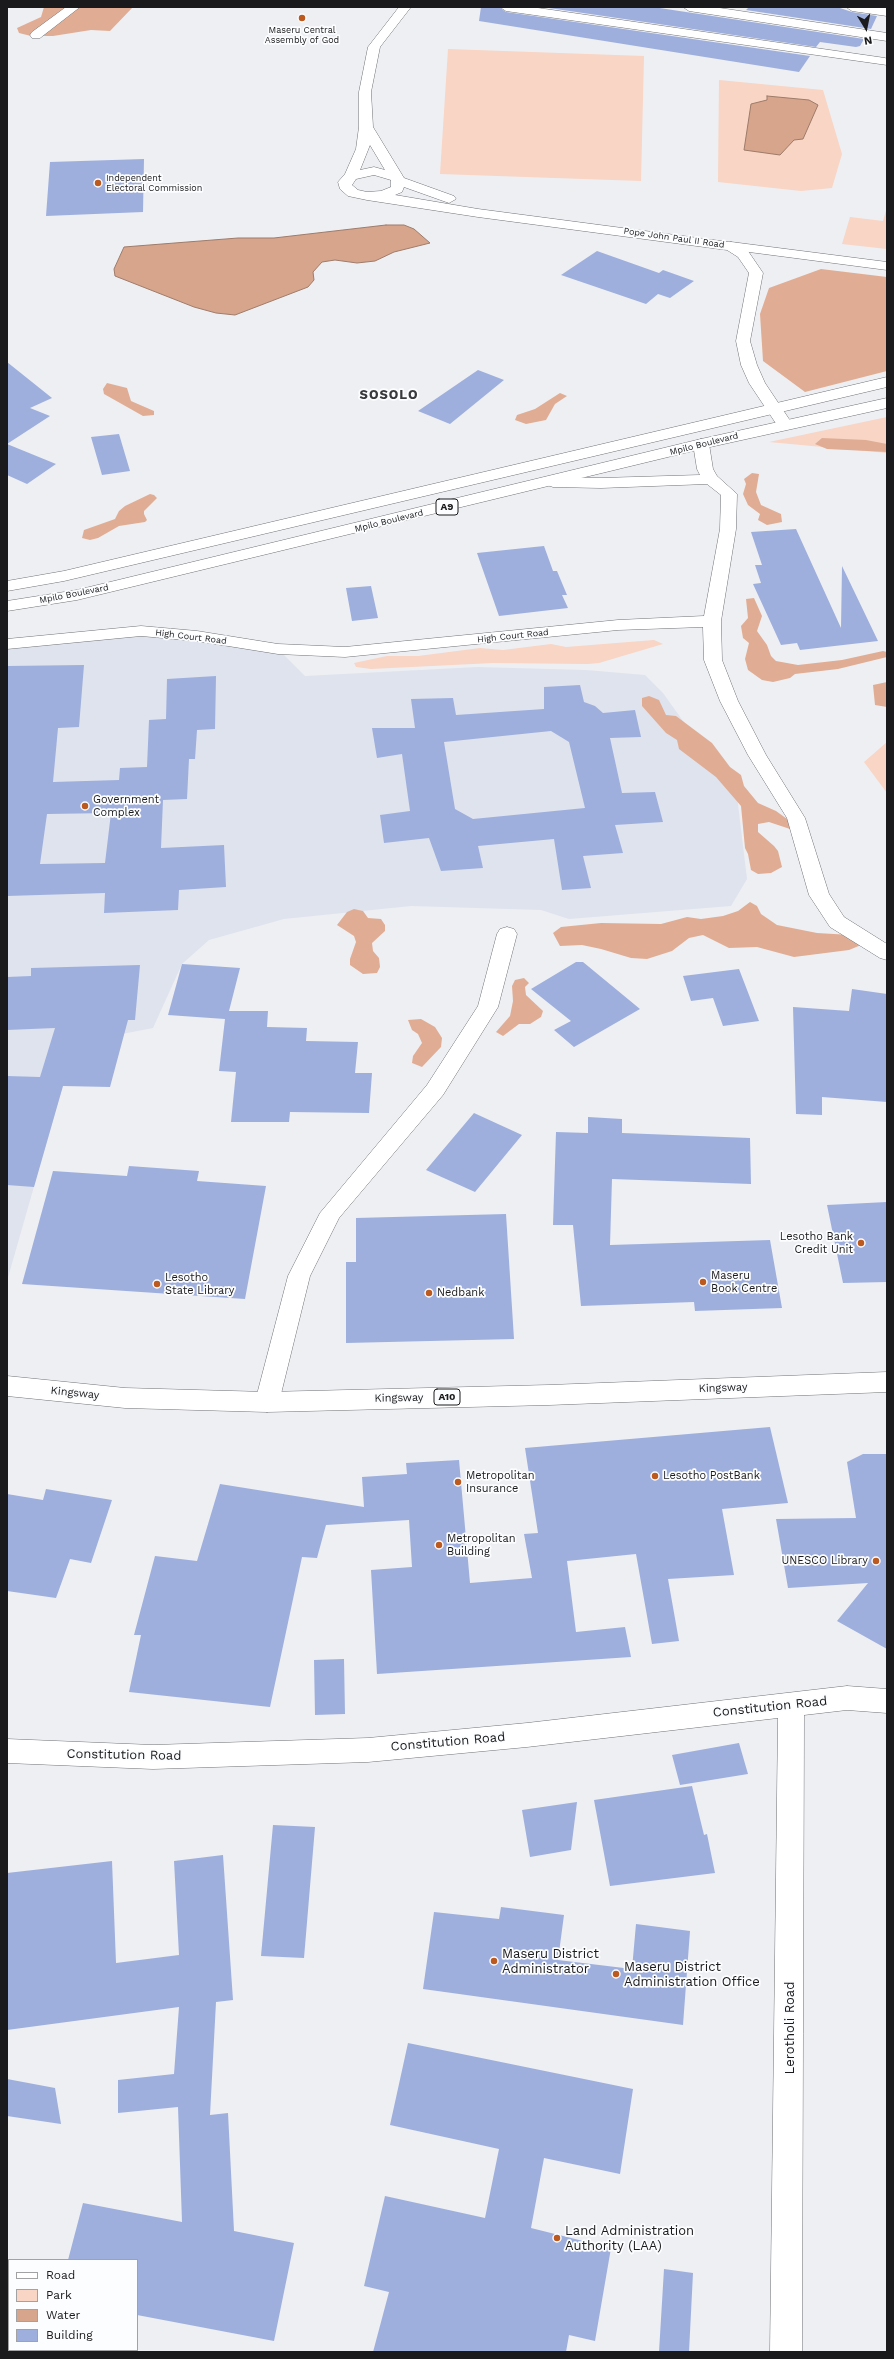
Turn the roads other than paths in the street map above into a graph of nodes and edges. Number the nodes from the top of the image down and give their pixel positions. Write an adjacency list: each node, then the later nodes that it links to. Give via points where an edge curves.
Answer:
1 (74, 7): 7 (main road)
2 (405, 7): 10 (main road, via 374,47 365,92)
3 (506, 7): 9 (main road)
4 (689, 7): 8 (main road)
5 (852, 7): 6 (main road)
6 (887, 12)
7 (36, 35)
8 (887, 37)
9 (886, 61)
10 (366, 127): 11 (main road, via 362,149); 12 (main road)
11 (351, 176): 12 (main road, Pope John Paul II Road, via 374,171); 13 (main road, Pope John Paul II Road, via 345,182 348,190 360,195)
12 (397, 179): 13 (main road, via 399,185 392,192); 14 (main road, Pope John Paul II Road, via 460,203)
13 (376, 196): 14 (main road, Pope John Paul II Road, via 478,213)
14 (513, 216): 15 (main road, Pope John Paul II Road)
15 (731, 246): 16 (main road); 19 (main road, Pope John Paul II Road, via 744,254 756,274 743,341 757,383)
16 (887, 266)
17 (887, 382): 19 (main road, Mpilo Boulevard / A9)
18 (887, 403): 20 (main road, Mpilo Boulevard / A9)
19 (774, 408): 20 (main road, Pope John Paul II Road); 24 (main road, Mpilo Boulevard / A9, via 64,576)
20 (785, 425): 21 (main road, Mpilo Boulevard / A9)
21 (701, 444): 22 (main road, via 705,469); 23 (main road, Mpilo Boulevard / A9)
22 (711, 479): 23 (main road); 26 (main road, via 729,494 728,529)
23 (553, 482): 25 (main road, Mpilo Boulevard / A9, via 77,595)
24 (7, 586)
25 (7, 606)
26 (712, 621): 27 (main road, High Court Road, via 618,625 345,652 278,650 197,636 141,631); 29 (main road, via 713,660 726,694 757,755 796,818 819,895 837,922)
27 (7, 644)
28 (507, 934): 32 (main road, via 488,1007 435,1090 331,1213 299,1276)
29 (887, 953)
30 (887, 1382): 32 (main road, Kingsway / A10)
31 (7, 1386): 32 (main road, Kingsway / A10, via 126,1398)
32 (267, 1402)
33 (887, 1701): 34 (main road, Constitution Road, via 847,1698)
34 (792, 1705): 35 (main road, Constitution Road, via 368,1750 153,1757); 36 (main road, Lerotholi Road)
35 (7, 1751)
36 (786, 2352)

